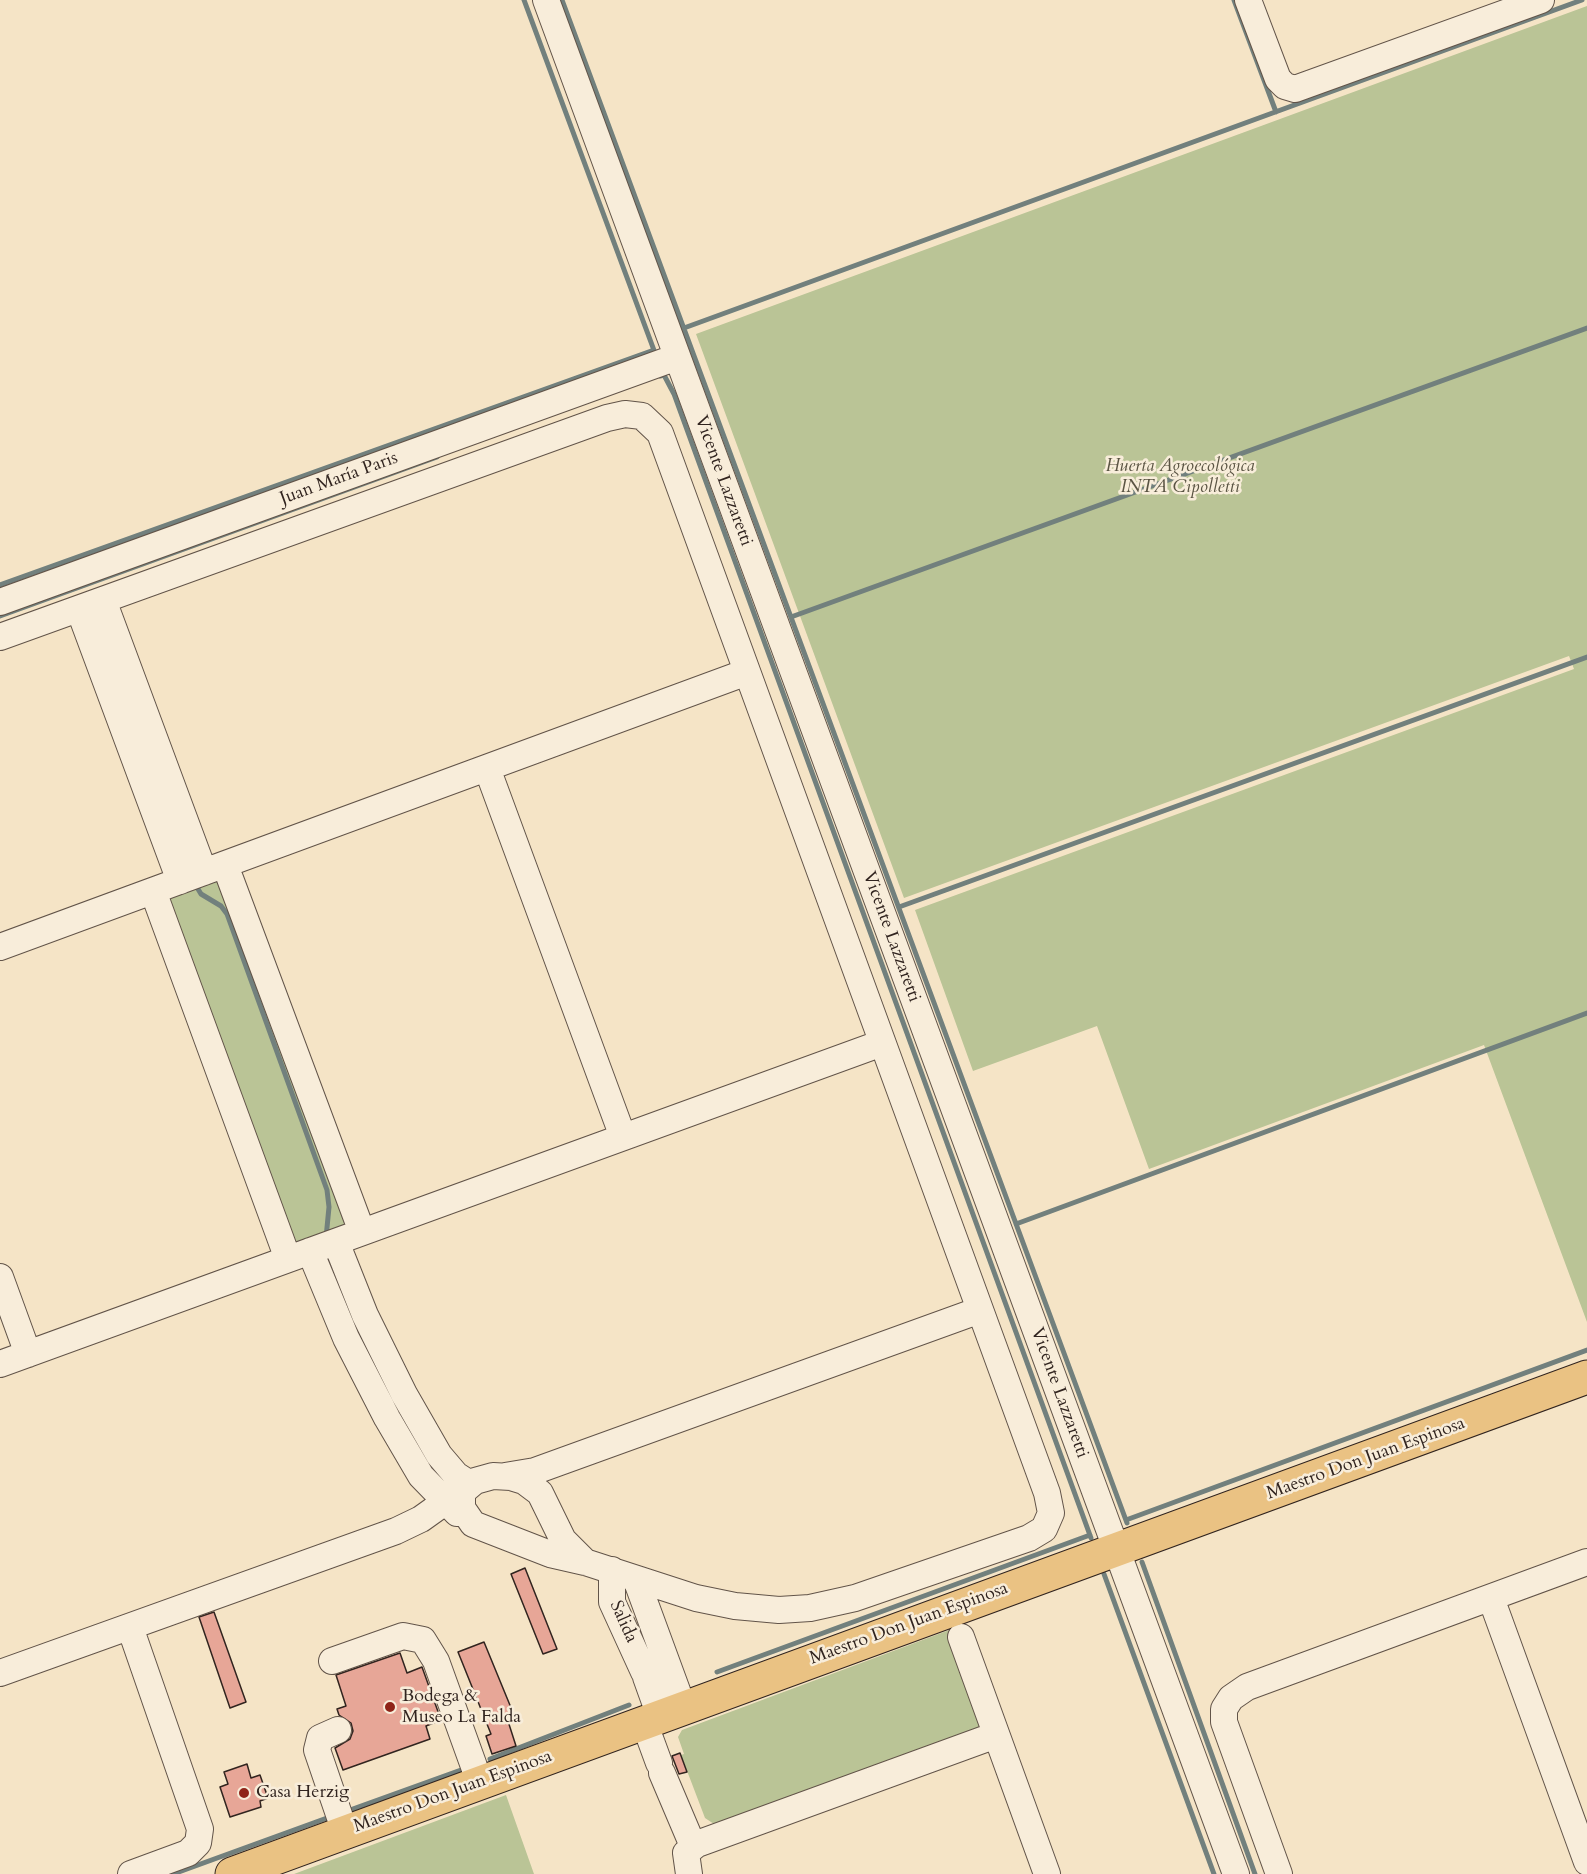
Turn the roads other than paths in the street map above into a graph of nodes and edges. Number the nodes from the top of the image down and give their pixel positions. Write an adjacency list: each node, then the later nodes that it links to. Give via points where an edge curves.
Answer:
1 (546, 0): 4 (street, Vicente Lazzaretti)
2 (1248, 0): 3 (street, via 1278,79 1295,89)
3 (1541, 0)
4 (678, 357): 6 (street, Juan María Paris); 32 (street, Vicente Lazzaretti)
5 (103, 600): 7 (street); 9 (street, via 607,417 634,414 650,421 660,433); 11 (street)
6 (0, 602)
7 (79, 609): 8 (street); 12 (street)
8 (0, 638)
9 (747, 672): 10 (street); 15 (street)
10 (487, 768): 11 (street); 16 (street)
11 (215, 868): 12 (street); 17 (street)
12 (180, 881): 13 (street)
13 (153, 891): 14 (street); 19 (street)
14 (0, 947)
15 (882, 1042): 16 (street); 21 (street)
16 (623, 1137): 17 (street)
17 (362, 1232): 18 (street)
18 (336, 1242): 19 (street); 27 (street, via 365,1315 404,1394 439,1455)
19 (299, 1255): 22 (street); 28 (street, via 337,1318 375,1398 412,1463)
20 (0, 1277): 22 (street)
21 (980, 1310): 25 (street); 36 (street, via 1049,1499 1050,1519 1044,1529 1029,1538 869,1594 810,1608 735,1606)
22 (28, 1354): 23 (street)
23 (0, 1364)
24 (1587, 1377): 32 (main road, Maestro Don Juan Espinosa)
25 (582, 1454): 26 (street, via 535,1471); 29 (street, via 564,1467 552,1483)
26 (505, 1476): 27 (street, via 486,1477); 29 (street, via 535,1489)
27 (470, 1484): 28 (street); 30 (street, via 461,1498 462,1509)
28 (444, 1502): 30 (street); 31 (street)
29 (551, 1511): 33 (street, via 563,1540)
30 (474, 1523): 31 (street, via 449,1521); 33 (street, via 550,1554)
31 (396, 1531): 38 (street)
32 (1116, 1549): 42 (main road, Maestro Don Juan Espinosa); 53 (street, Vicente Lazzaretti)
33 (585, 1562): 35 (street)
34 (1587, 1562): 37 (street)
35 (612, 1570): 36 (street); 42 (street, Salida, via 612,1602 645,1675)
36 (644, 1581): 42 (street)
37 (1491, 1598): 48 (street); 54 (street, via 1246,1687 1231,1698 1224,1709 1224,1722)
38 (130, 1626): 41 (street); 49 (street, via 200,1829 198,1843 188,1853)
39 (961, 1637): 44 (street)
40 (332, 1661): 45 (street, via 403,1636 423,1640 436,1661)
41 (0, 1672)
42 (671, 1712): 45 (main road, Maestro Don Juan Espinosa); 47 (street, via 661,1768)
43 (338, 1730): 46 (street, via 320,1738 316,1750)
44 (996, 1734): 47 (street); 52 (street)
45 (480, 1783): 46 (main road, Maestro Don Juan Espinosa)
46 (345, 1832): 50 (main road, Maestro Don Juan Espinosa)
47 (693, 1846): 51 (street, via 685,1858)
48 (1587, 1862)
49 (131, 1874)
50 (232, 1874)
51 (689, 1874)
52 (1047, 1874)
53 (1236, 1874)
54 (1279, 1874)

